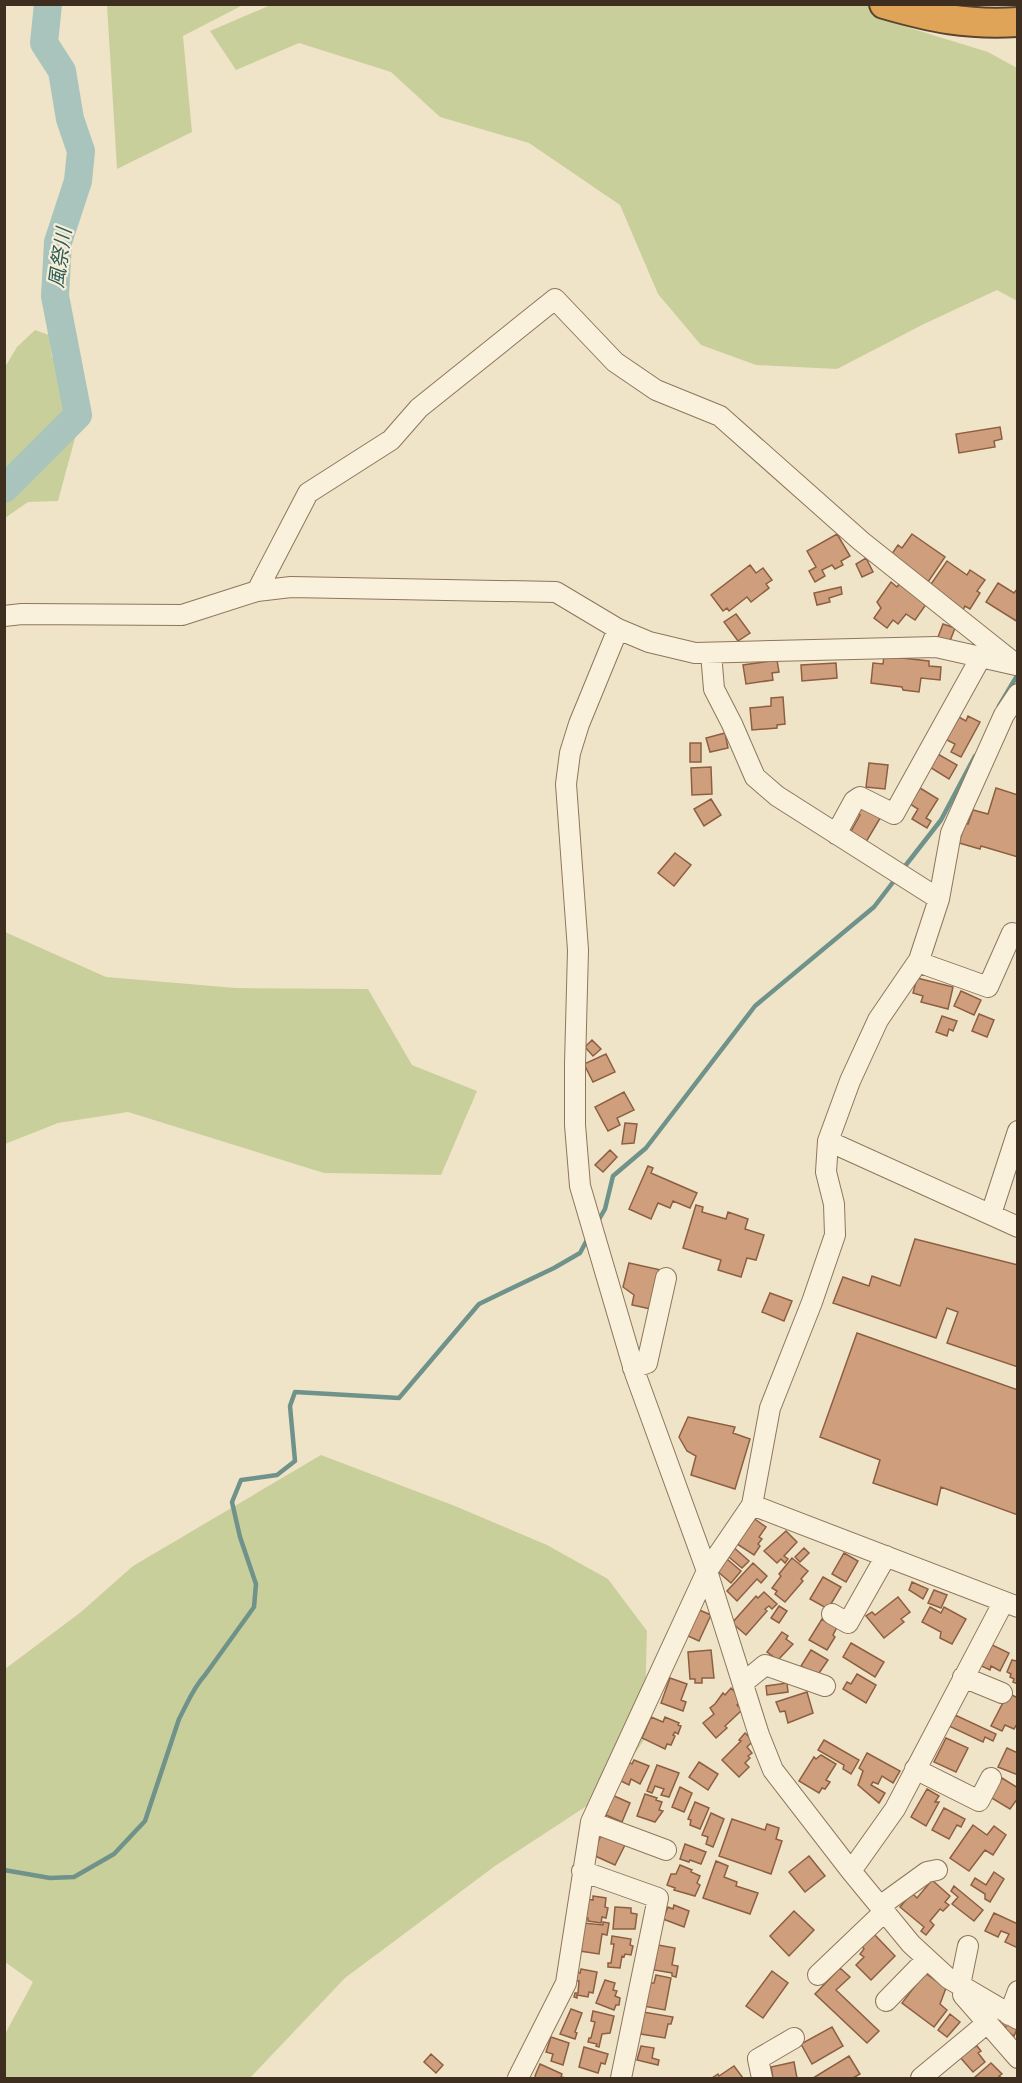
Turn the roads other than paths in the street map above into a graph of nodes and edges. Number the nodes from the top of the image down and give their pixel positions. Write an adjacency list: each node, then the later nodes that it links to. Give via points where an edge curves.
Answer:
1 (884, 4): 2 (highway)
2 (938, 11): 3 (highway, via 958,22)
3 (1017, 22)
4 (257, 591): 5 (street, via 182,615); 6 (street, via 291,587 556,592); 9 (street, via 308,493 391,440 418,408 555,299 615,362 656,390 720,416 861,541)
5 (4, 616)
6 (618, 629): 7 (street, via 649,642); 20 (street, via 579,724 566,784 578,950 575,1125 580,1186)
7 (711, 653): 8 (street, via 936,647); 11 (street, via 714,689 755,777)
8 (981, 657): 9 (street); 11 (street, via 894,814 860,796)
9 (1017, 665)
10 (1017, 694): 12 (street, via 951,833)
11 (836, 834): 12 (street)
12 (939, 899): 14 (street)
13 (1012, 933): 14 (street, via 988,987)
14 (918, 962): 16 (street, via 878,1020)
15 (1017, 1131): 17 (street)
16 (828, 1141): 17 (street); 21 (street, via 826,1172 834,1204 835,1235 770,1408)
17 (991, 1214): 18 (street)
18 (1017, 1227)
19 (666, 1278): 20 (street, via 647,1363)
20 (633, 1368): 23 (street)
21 (752, 1505): 22 (street); 23 (street)
22 (886, 1556): 24 (street); 25 (street, via 848,1623)
23 (707, 1571): 27 (street); 32 (street)
24 (1010, 1605): 26 (street)
25 (832, 1614)
26 (963, 1677): 29 (street); 30 (street)
27 (743, 1683): 28 (street, via 765,1665); 36 (street, via 773,1770)
28 (825, 1686)
29 (1002, 1693)
30 (915, 1769): 31 (street, via 979,1801); 36 (street, via 895,1809)
31 (991, 1778)
32 (591, 1822): 33 (street); 35 (street)
33 (666, 1850)
34 (937, 1870): 37 (street, via 927,1872)
35 (582, 1871): 49 (street, via 566,1983); 50 (street, via 658,1898)
36 (851, 1871): 37 (street)
37 (882, 1909): 39 (street); 40 (street)
38 (968, 1946): 41 (street)
39 (927, 1959): 41 (street); 43 (street)
40 (818, 1975)
41 (954, 1982): 44 (street); 45 (street)
42 (1017, 1991): 44 (street)
43 (886, 2001)
44 (1013, 2017)
45 (987, 2024): 47 (street); 48 (street)
46 (794, 2038): 51 (street, via 758,2059)
47 (1017, 2058)
48 (927, 2076)
49 (518, 2079)
50 (621, 2079)
51 (762, 2079)

